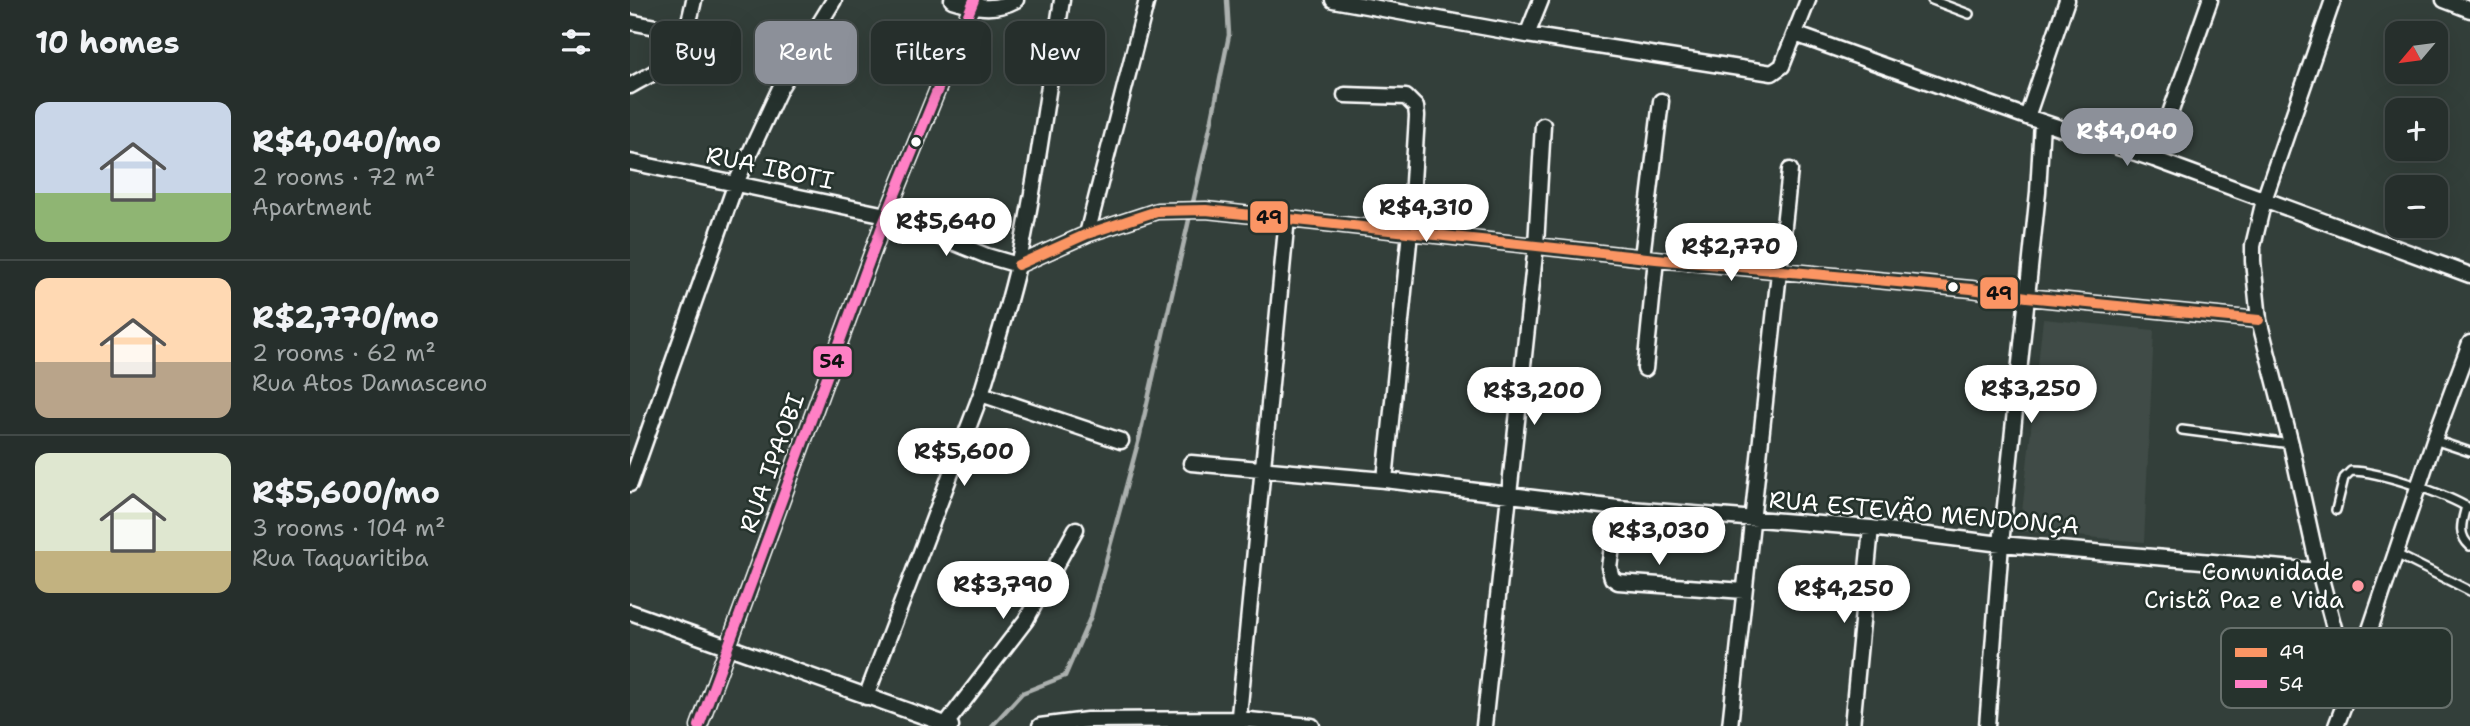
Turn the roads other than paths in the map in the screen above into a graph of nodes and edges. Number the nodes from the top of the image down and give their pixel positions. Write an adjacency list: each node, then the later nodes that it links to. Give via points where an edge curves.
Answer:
1 (694, 0): 19 (street)
2 (834, 0): 34 (street, via 780,89)
3 (952, 0): 15 (street)
4 (1016, 0): 15 (street, via 994,8)
5 (1062, 0): 42 (street)
6 (1147, 0): 39 (street)
7 (1333, 0): 16 (street)
8 (1541, 0): 23 (street)
9 (1808, 0): 22 (street)
10 (1932, 0): 18 (lane)
11 (2067, 0): 28 (street)
12 (2210, 0): 31 (street)
13 (2333, 0): 35 (street)
14 (2444, 0): 17 (street)
15 (973, 3): 36 (street, RUA IPAOBI)
16 (1408, 6): 23 (street)
17 (2469, 6)
18 (1969, 14)
19 (690, 21)
20 (630, 22): 21 (street)
21 (651, 26)
22 (1795, 34): 23 (street, via 1782,66 1772,73); 28 (street)
23 (1527, 35)
24 (651, 74): 25 (street)
25 (630, 86)
26 (1345, 95): 38 (street, via 1405,97 1416,107)
27 (1661, 101): 41 (street)
28 (2028, 117): 29 (street)
29 (2042, 122): 31 (street); 45 (street)
30 (1543, 125): 40 (street)
31 (2154, 159): 35 (street)
32 (630, 162): 34 (street, RUA IBOTI)
33 (1790, 170): 43 (street)
34 (736, 183): 36 (street, RUA IBOTI); 58 (street)
35 (2264, 200): 44 (street); 46 (street, via 2253,246)
36 (886, 215): 42 (street, RUA IBOTI); 76 (street, RUA IPAOBI)
37 (1287, 218): 38 (street); 39 (street, via 1177,209); 56 (street)
38 (1410, 232): 40 (street); 57 (street)
39 (1087, 234): 42 (street)
40 (1536, 245): 41 (street); 60 (street)
41 (1649, 258): 43 (street); 48 (street)
42 (1018, 265): 49 (street)
43 (1778, 270): 45 (street); 64 (street)
44 (2470, 275)
45 (2026, 297): 46 (street); 67 (street)
46 (2259, 320): 53 (street)
47 (2470, 343): 51 (street)
48 (1645, 369)
49 (981, 394): 52 (street); 77 (street)
50 (2182, 430): 53 (lane)
51 (2434, 440): 54 (lane); 59 (street)
52 (1121, 441)
53 (2291, 444): 70 (street)
54 (2470, 452)
55 (1191, 463): 56 (street, RUA ESTEVÃO MENDONÇA)
56 (1264, 471): 57 (street, RUA ESTEVÃO MENDONÇA); 79 (street)
57 (1385, 480): 60 (street, RUA ESTEVÃO MENDONÇA)
58 (630, 484)
59 (2419, 487): 62 (lane); 63 (lane, via 2351,471 2344,478); 69 (street)
60 (1509, 494): 61 (street, RUA ESTEVÃO MENDONÇA); 84 (street)
61 (1618, 508): 64 (street, RUA ESTEVÃO MENDONÇA); 71 (street, via 1609,567 1618,582)
62 (2468, 508): 68 (lane, via 2460,531)
63 (2336, 510)
64 (1753, 519): 65 (street, RUA ESTEVÃO MENDONÇA); 71 (street)
65 (1871, 528): 67 (street, RUA ESTEVÃO MENDONÇA); 86 (street)
66 (1076, 529): 80 (street, via 1026,620)
67 (2001, 544): 70 (street, RUA ESTEVÃO MENDONÇA); 87 (street)
68 (2470, 546)
69 (2396, 554): 72 (lane); 75 (street)
70 (2319, 571): 74 (street)
71 (1744, 591): 85 (street)
72 (2470, 591)
73 (630, 612): 76 (street)
74 (2334, 628)
75 (2371, 628)
76 (729, 648): 77 (street); 81 (street, RUA IPAOBI)
77 (866, 697): 80 (street)
78 (2343, 708): 88 (street)
79 (1239, 723): 82 (street, via 1087,720); 83 (street)
80 (949, 725)
81 (699, 726)
82 (1040, 726)
83 (1312, 726)
84 (1484, 726)
85 (1731, 726)
86 (1852, 726)
87 (1987, 726)
88 (2336, 726)

